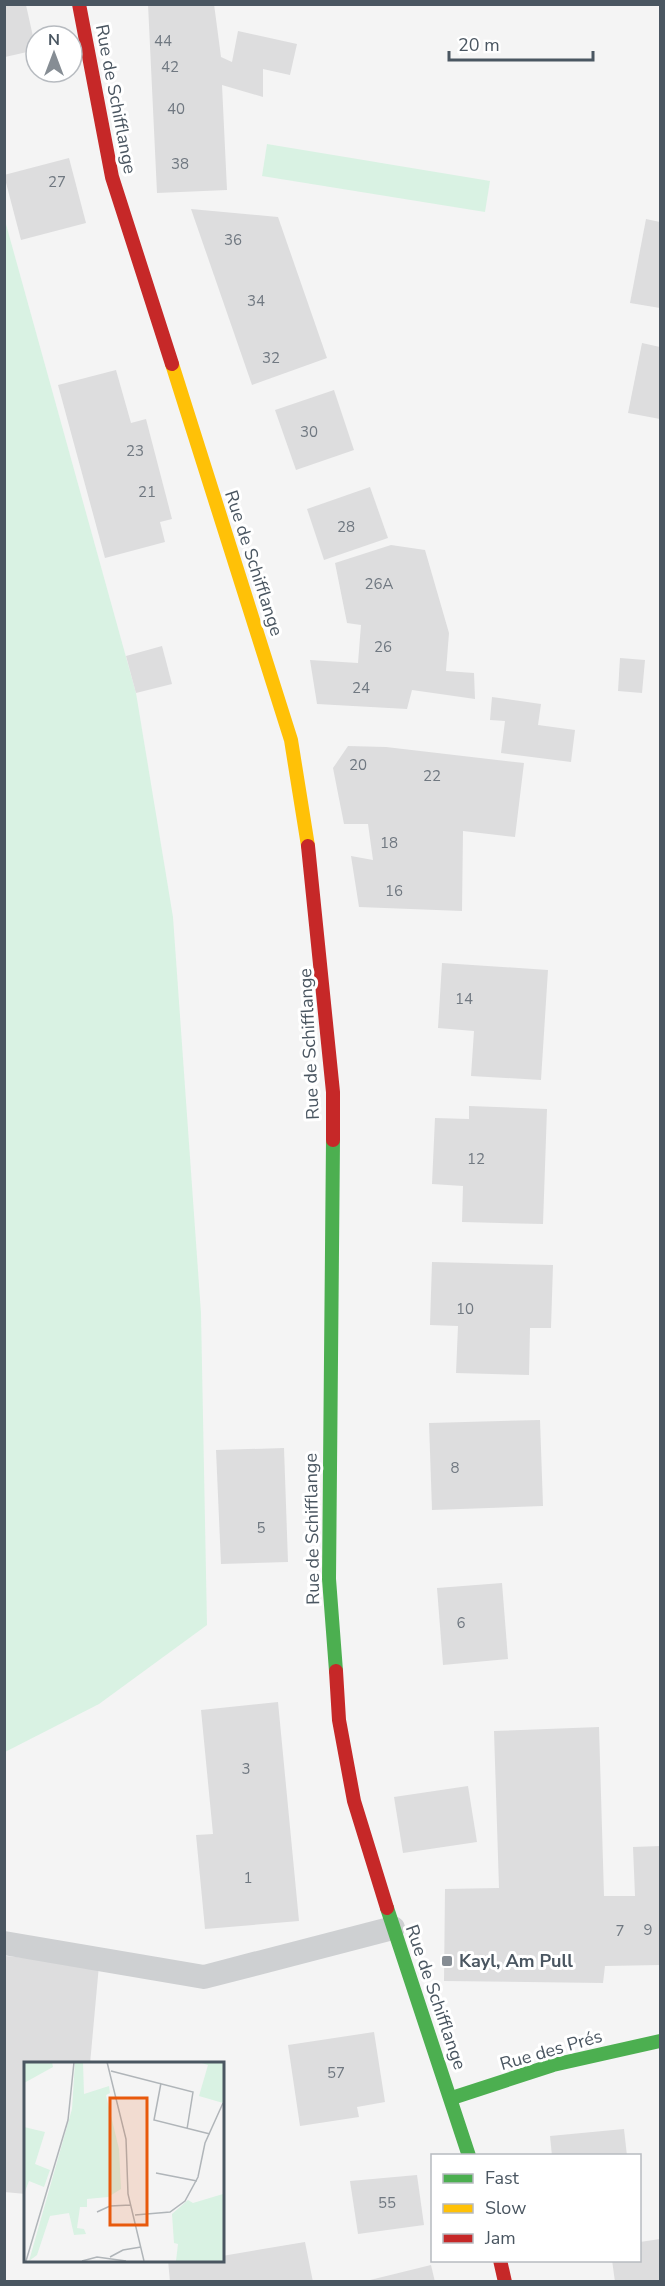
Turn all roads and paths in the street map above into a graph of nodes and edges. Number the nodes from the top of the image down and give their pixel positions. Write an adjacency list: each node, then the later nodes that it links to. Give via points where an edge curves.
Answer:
1 (79, 4): 2 (street, Rue de Schifflange, via 112,177 293,751 313,876 333,1092 329,1579 339,1720 354,1801)
2 (393, 1928): 3 (lane, via 204,1977); 5 (street, Rue de Schifflange)
3 (4, 1943)
4 (660, 2041): 5 (street, Rue des Prés, via 553,2065)
5 (452, 2098): 6 (street, Rue de Schifflange)
6 (469, 2154)
7 (500, 2262): 8 (street)
8 (505, 2282)

